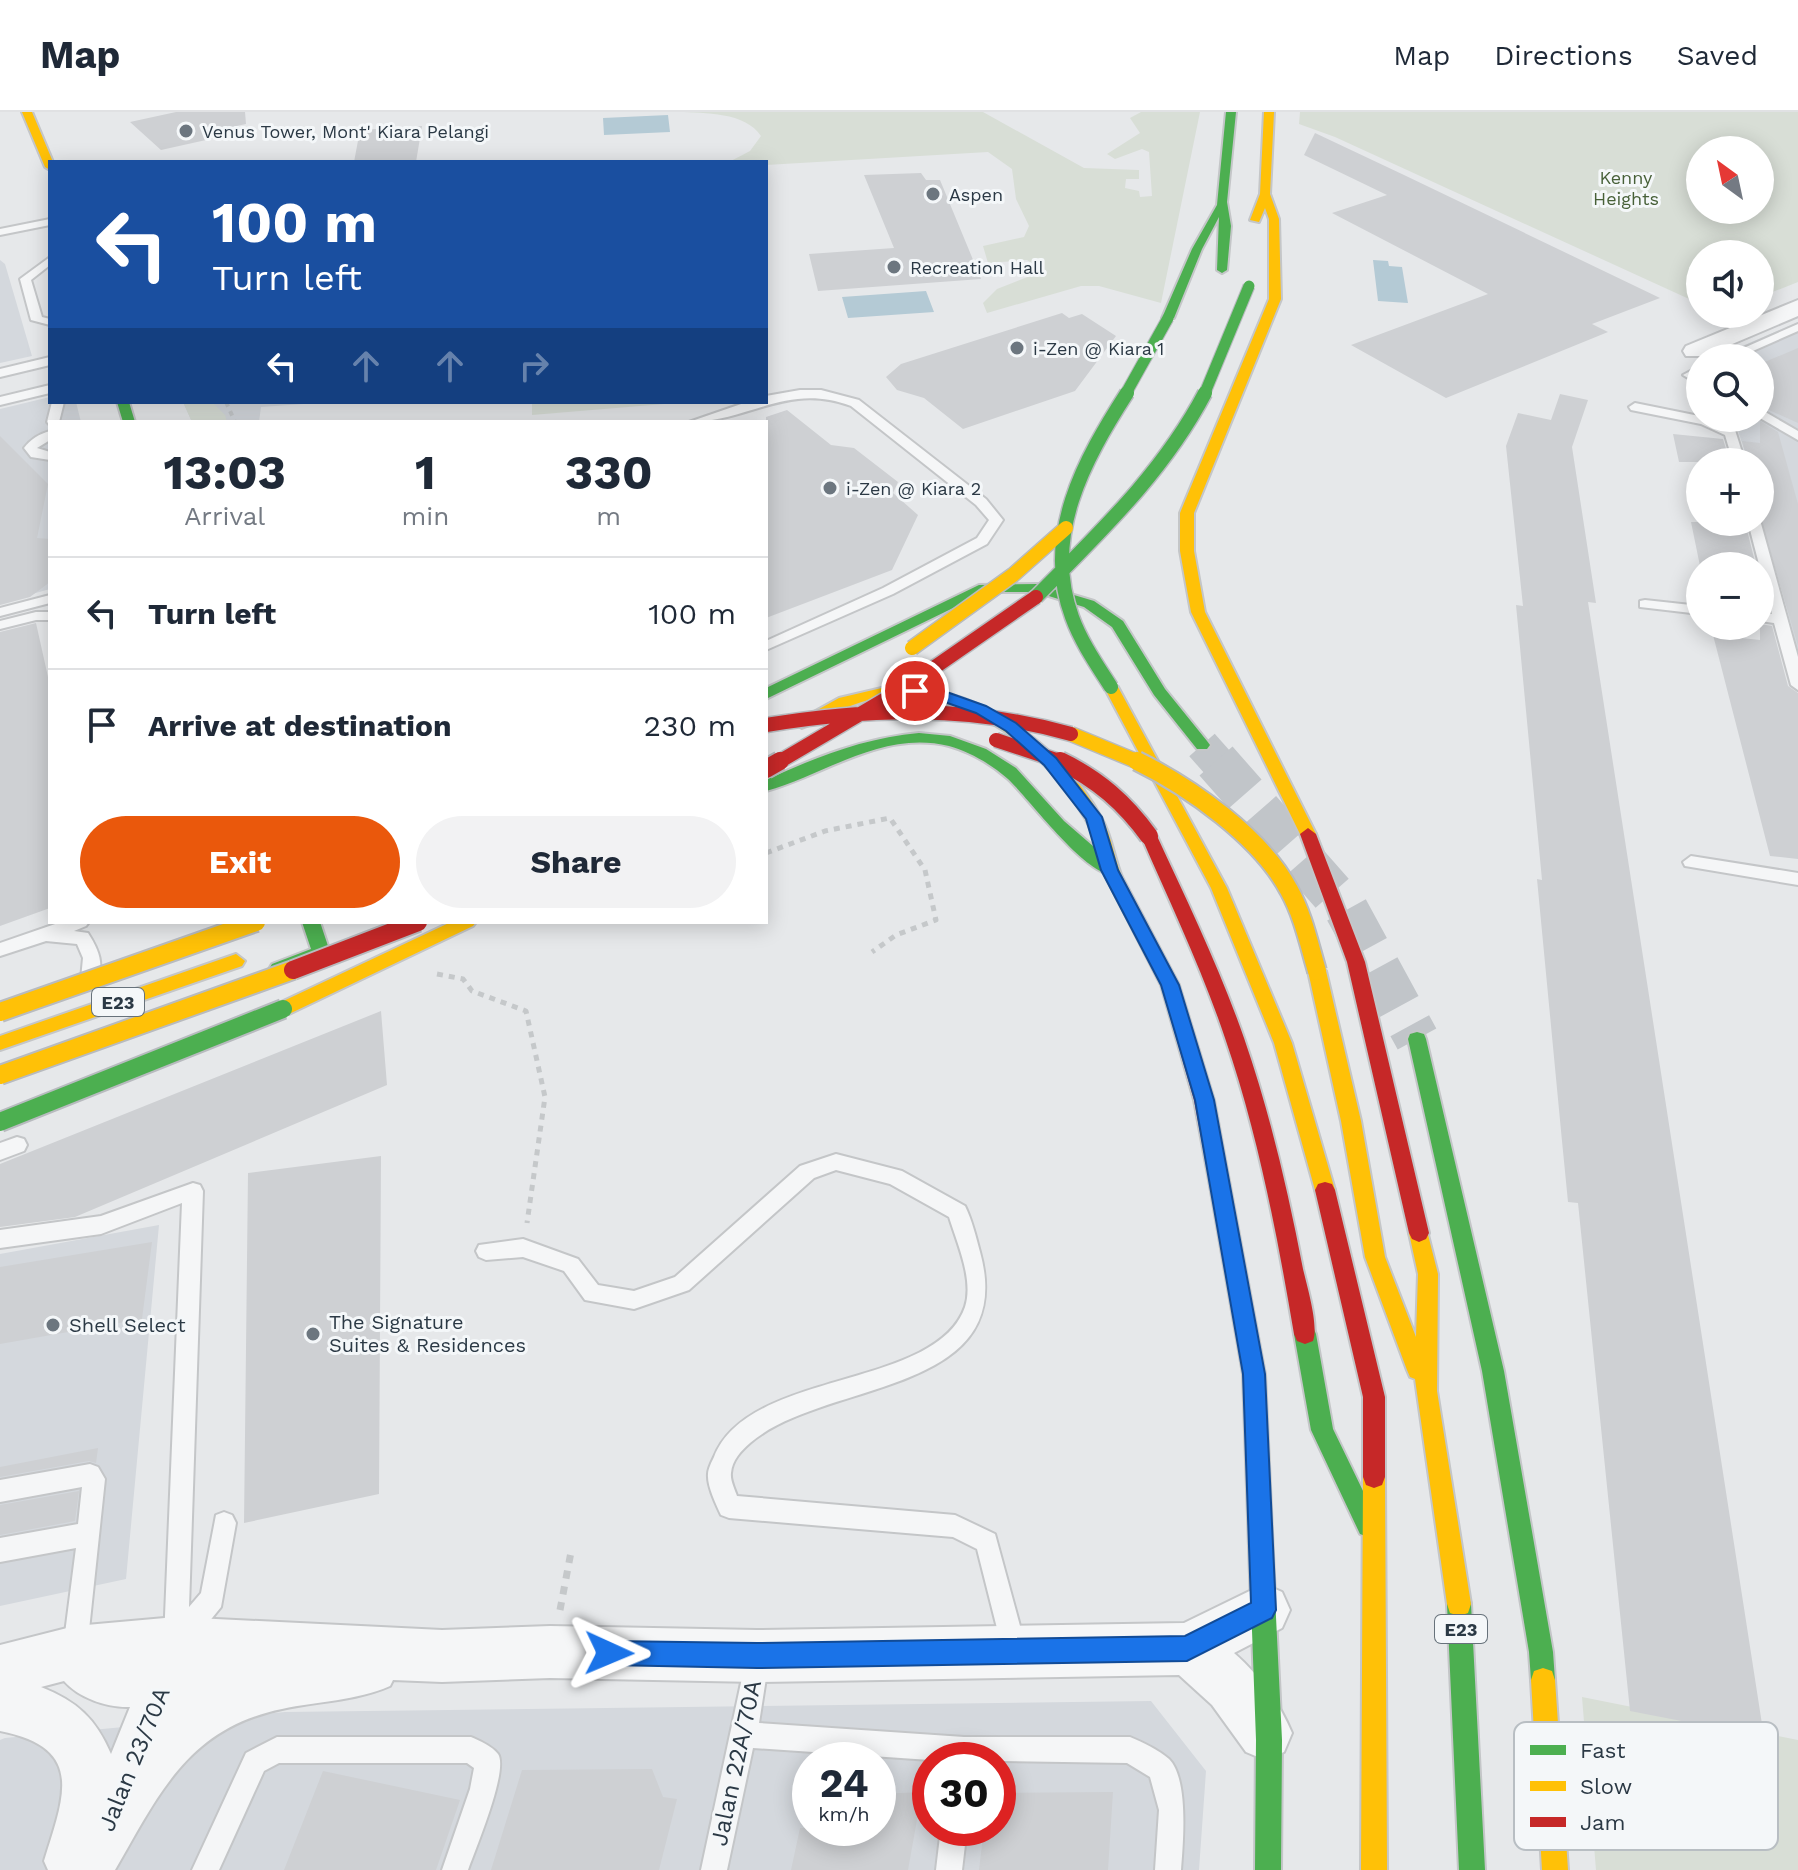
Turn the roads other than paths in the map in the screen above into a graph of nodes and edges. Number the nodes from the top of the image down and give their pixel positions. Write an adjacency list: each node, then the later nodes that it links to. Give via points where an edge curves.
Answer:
1 (27, 112): 4 (main road)
2 (1231, 112): 6 (main road)
3 (1269, 112): 5 (main road)
4 (48, 162)
5 (1265, 194): 9 (main road); 80 (main road, via 1274,219 1275,299 1187,513 1187,551 1198,612 1308,834 1356,962 1428,1274)
6 (1222, 202): 11 (main road, via 1226,226); 84 (main road, bridge, via 1139,373 1080,466 1064,511 1061,556 1069,606 1087,648 1219,888 1283,1043 1338,1236 1374,1397)
7 (48, 222): 8 (lane)
8 (0, 231)
9 (1253, 240)
10 (48, 262): 14 (lane, via 25,279 37,320)
11 (1220, 277)
12 (1250, 279): 54 (main road, bridge, via 1216,371 1183,435 1119,513 1029,604 906,687)
13 (1798, 307): 16 (street)
14 (48, 322)
15 (1798, 327): 17 (lane)
16 (1729, 344)
17 (1759, 344)
18 (48, 361): 19 (lane)
19 (0, 373)
20 (48, 391): 22 (lane)
21 (768, 399): 42 (lane, via 814,392 855,403 981,502 996,520 982,541 874,598)
22 (0, 401)
23 (754, 404): 25 (lane)
24 (1635, 407): 29 (lane, via 1705,421 1731,433)
25 (702, 420)
26 (1774, 421): 28 (lane)
27 (48, 435): 30 (lane, via 30,448)
28 (1798, 436)
29 (1735, 448)
30 (48, 456)
31 (1092, 502): 43 (main road, bridge, via 1013,575)
32 (1759, 536): 40 (lane)
33 (48, 600): 36 (lane)
34 (1645, 604): 35 (lane)
35 (1686, 608)
36 (0, 612)
37 (926, 615): 45 (main road); 47 (main road); 53 (main road, via 984,588 1007,584 1048,589 1092,606 1119,625 1168,708)
38 (48, 616): 41 (lane)
39 (1774, 618): 40 (lane)
40 (1781, 619): 46 (lane)
41 (0, 625)
42 (768, 645)
43 (898, 658)
44 (872, 675): 51 (main road, bridge)
45 (827, 685)
46 (1798, 685)
47 (768, 693)
48 (801, 700): 49 (main road)
49 (768, 721)
50 (768, 722): 80 (main road, bridge, via 838,712 960,710 1062,728 1171,776 1228,820 1275,867 1303,920 1351,1121 1375,1257)
51 (768, 734)
52 (768, 744): 58 (main road, via 829,706 858,695 935,693 981,709 1050,761 1093,817)
53 (1202, 745)
54 (768, 766)
55 (768, 766): 84 (main road, bridge, via 825,744 885,731 934,731 1017,744 1080,770 1119,798 1149,836 1244,1066 1289,1242 1322,1430)
56 (768, 785): 58 (main road, via 870,742 935,737 965,743 1009,771 1059,827)
57 (1691, 862): 59 (lane)
58 (1110, 870): 86 (main road, via 1170,985 1204,1100 1254,1374)
59 (1798, 879)
60 (74, 924): 65 (lane)
61 (387, 924): 69 (main road)
62 (413, 924): 75 (main road, bridge)
63 (429, 924): 76 (main road)
64 (463, 924): 77 (main road, bridge, via 283,1009)
65 (45, 934): 68 (lane); 74 (lane, via 82,938 94,965 88,984 75,1000)
66 (278, 935): 69 (main road); 71 (main road); 72 (main road, bridge); 74 (main road, E23); 74 (main road)
67 (114, 946): 70 (main road)
68 (0, 950)
69 (321, 952): 71 (main road)
70 (71, 961)
71 (274, 971): 75 (main road)
72 (0, 1012)
73 (1417, 1039): 95 (main road, via 1493,1371 1541,1652)
74 (0, 1041)
75 (0, 1076)
76 (0, 1090)
77 (0, 1122)
78 (0, 1239): 92 (lane, via 101,1225 193,1191)
79 (486, 1251): 88 (lane, via 523,1248 571,1265 592,1293 634,1300 682,1284 807,1172 836,1162 895,1177 958,1212 974,1267 976,1305 965,1327 930,1359 809,1400 752,1426 726,1450 718,1476 729,1507 955,1526 987,1542)
80 (1426, 1391): 111 (main road, E23, via 1459,1594)
81 (0, 1491): 83 (lane, via 90,1475 94,1479)
82 (224, 1523): 92 (lane, via 212,1598)
83 (89, 1534): 85 (lane); 89 (lane)
84 (1372, 1535): 110 (main road)
85 (0, 1550)
86 (1264, 1610): 87 (street); 97 (main road)
87 (1187, 1649): 88 (street); 97 (street, via 1241,1695)
88 (1014, 1651): 91 (street)
89 (75, 1652): 92 (street, via 99,1678 121,1681); 93 (street)
90 (442, 1656): 91 (street); 92 (street); 101 (street, via 261,1687 209,1706 178,1730)
91 (757, 1656): 96 (lane, Jalan 22A/70A)
92 (172, 1660): 101 (street, Jalan 23/70A)
93 (0, 1671)
94 (0, 1704): 103 (street, Jalan 23/70A, via 42,1714 76,1741 91,1767 86,1812)
95 (1545, 1722)
96 (743, 1735): 98 (lane); 106 (lane, Jalan 22A/70A)
97 (1269, 1740): 109 (main road)
98 (912, 1750)
99 (1016, 1753): 108 (lane, via 1130,1750 1161,1769 1172,1810)
100 (952, 1846): 107 (lane)
101 (96, 1847)
102 (1554, 1850): 112 (main road)
103 (70, 1870)
104 (205, 1870): 105 (lane, via 255,1762 263,1756 277,1750 471,1750 488,1762)
105 (455, 1870)
106 (714, 1870)
107 (949, 1870)
108 (1168, 1870)
109 (1268, 1870)
110 (1374, 1870)
111 (1472, 1870)
112 (1555, 1870)

